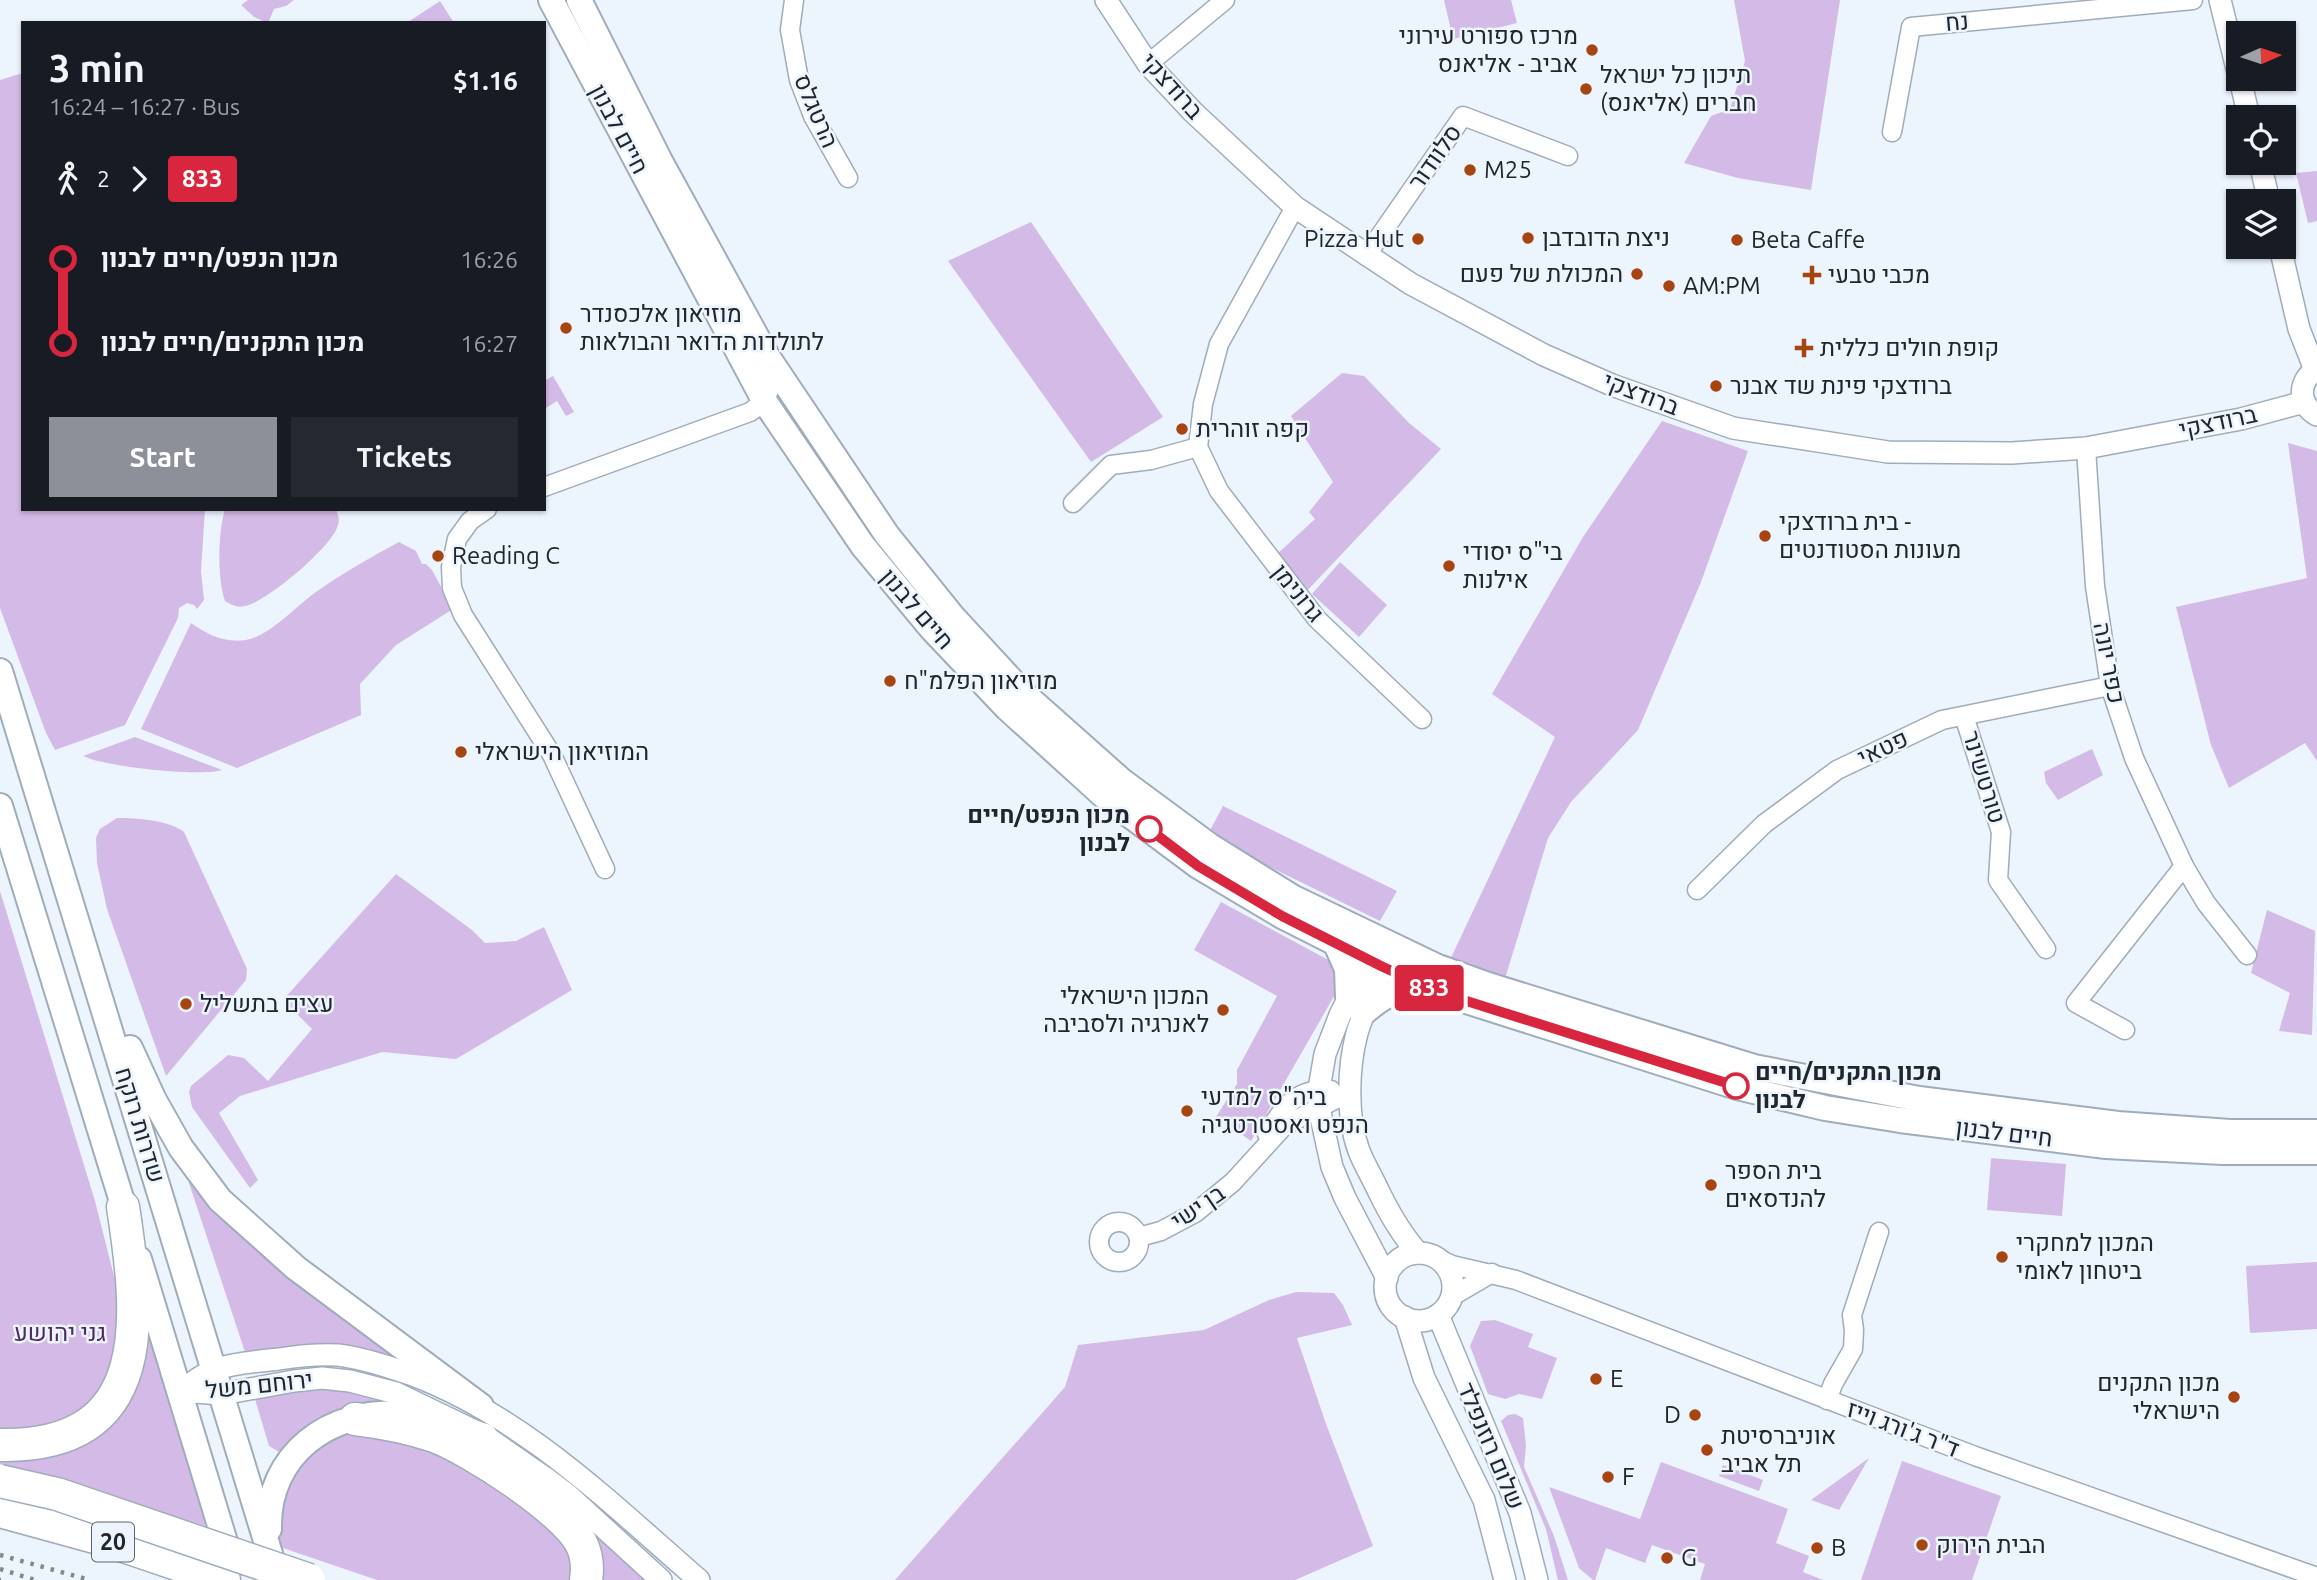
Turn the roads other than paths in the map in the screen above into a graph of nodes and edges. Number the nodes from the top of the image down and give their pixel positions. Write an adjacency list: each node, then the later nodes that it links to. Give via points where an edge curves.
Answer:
1 (551, 0): 18 (main road, חיים לבנון)
2 (579, 0): 16 (main road, חיים לבנון, via 660,161)
3 (794, 0): 12 (street, הרטגלס, via 790,30 799,80 813,116)
4 (1106, 0): 9 (street, ברודצקי)
5 (1225, 0): 9 (street)
6 (2193, 0): 10 (street, נח, via 1911,27)
7 (2220, 0): 8 (street)
8 (2226, 24)
9 (1148, 64): 13 (street, ברודצקי)
10 (1892, 132)
11 (1569, 156): 14 (street, סלוודור, via 1463,116)
12 (848, 178)
13 (1294, 207): 14 (street, ברודצקי); 20 (street, via 1219,344 1203,404)
14 (1366, 256): 21 (street, ברודצקי, via 1544,355 1733,428 1888,452 2012,453)
15 (2283, 259): 17 (street, via 2299,329)
16 (767, 356): 18 (street); 36 (main road, חיים לבנון, via 887,535 953,617 1024,694 1122,781 1210,846)
17 (2316, 369): 19 (street, via 2305,380 2302,395)
18 (765, 402): 22 (street, via 724,423); 33 (main road, חיים לבנון, via 863,546 932,629 1007,708 1104,796 1198,866)
19 (2311, 409): 21 (street, ברודצקי)
20 (1198, 447): 23 (street, via 1111,465); 28 (street, גרונימן, via 1219,491 1317,619)
21 (2086, 448): 26 (street, כפר יונה, via 2095,586)
22 (546, 486)
23 (1073, 503)
24 (484, 511): 31 (street, via 457,539 452,588 463,615 552,755)
25 (0, 671): 37 (main road, שדרות רוקח)
26 (2110, 686): 27 (street, פטאי); 30 (street, כפר יונה, via 2134,758)
27 (1964, 716): 32 (street, פטאי, via 1942,720 1837,770 1764,824); 34 (street, טורטשינר, via 2001,832 1998,880)
28 (1422, 719)
29 (0, 806): 45 (main road, שדרות רוקח)
30 (2184, 866): 35 (street, כפר יונה, via 2206,904); 40 (street, via 2077,1003)
31 (605, 869)
32 (1697, 890)
33 (1335, 942): 36 (main road, חיים לבנון); 39 (main road)
34 (2046, 949)
35 (2247, 954)
36 (1379, 956): 38 (main road, חיים לבנון); 39 (street); 43 (main road, חיים לבנון, via 1438,967 1754,1067 1919,1099 2118,1124)
37 (91, 967): 54 (main road, שדרות רוקח); 58 (main road, via 154,1100 181,1148 220,1200 296,1268)
38 (1438, 992): 39 (main road, via 1391,992); 44 (main road, חיים לבנון, via 1737,1087 1825,1108 2106,1146)
39 (1355, 1006): 41 (street); 42 (street, via 1325,1054)
40 (2125, 1030)
41 (1350, 1092): 42 (street); 48 (street, via 1358,1150 1401,1234)
42 (1319, 1099): 47 (street, בן ישי, via 1297,1097 1289,1103 1233,1182 1195,1213); 50 (street, via 1332,1167)
43 (2317, 1132)
44 (2317, 1152)
45 (124, 1207): 55 (main road, שדרות רוקח); 61 (highway, via 134,1324 119,1386 103,1410 79,1429 33,1444)
46 (1879, 1232): 57 (street, via 1852,1315 1853,1349)
47 (1139, 1237)
48 (1429, 1256): 49 (street, ד"ר ג'ורג וייז); 50 (street, via 1398,1260); 51 (street, via 1447,1266)
49 (1492, 1273): 51 (street); 57 (street, ד"ר ג'ורג וייז)
50 (1387, 1278): 53 (street, via 1388,1301)
51 (1451, 1297): 52 (street)
52 (1438, 1315): 53 (street, via 1427,1320); 72 (street, שלום רוזנפלד, via 1520,1513)
53 (1405, 1317): 71 (street, שלום רוזנפלד, via 1424,1378 1484,1500)
54 (215, 1369): 55 (street, ירוחם משל); 56 (main road, שדרות רוקח); 58 (street, ירוחם משל, via 337,1355 394,1369)
55 (180, 1391): 56 (street, ירוחם משל); 64 (main road, שדרות רוקח)
56 (222, 1394): 60 (street, ירוחם משל, via 322,1378 350,1381 396,1393); 64 (main road, שדרות רוקח)
57 (1827, 1400): 65 (street, ד"ר ג'ורג וייז)
58 (481, 1406): 70 (street, ירוחם משל, via 582,1478)
59 (355, 1419): 60 (main road, via 385,1413 412,1415); 64 (main road, via 315,1435 280,1474); 68 (highway, via 436,1437 515,1483 573,1531 586,1556)
60 (485, 1436): 69 (street, ירוחם משל, via 568,1495)
61 (0, 1444)
62 (0, 1480): 64 (highway, bridge, via 57,1494)
63 (0, 1511): 64 (highway, 20)
64 (250, 1571): 66 (highway, bridge); 67 (highway, bridge)
65 (2317, 1577)
66 (309, 1580)
67 (324, 1580)
68 (586, 1580)
69 (661, 1580)
70 (699, 1580)
71 (1505, 1580)
72 (1536, 1580)

